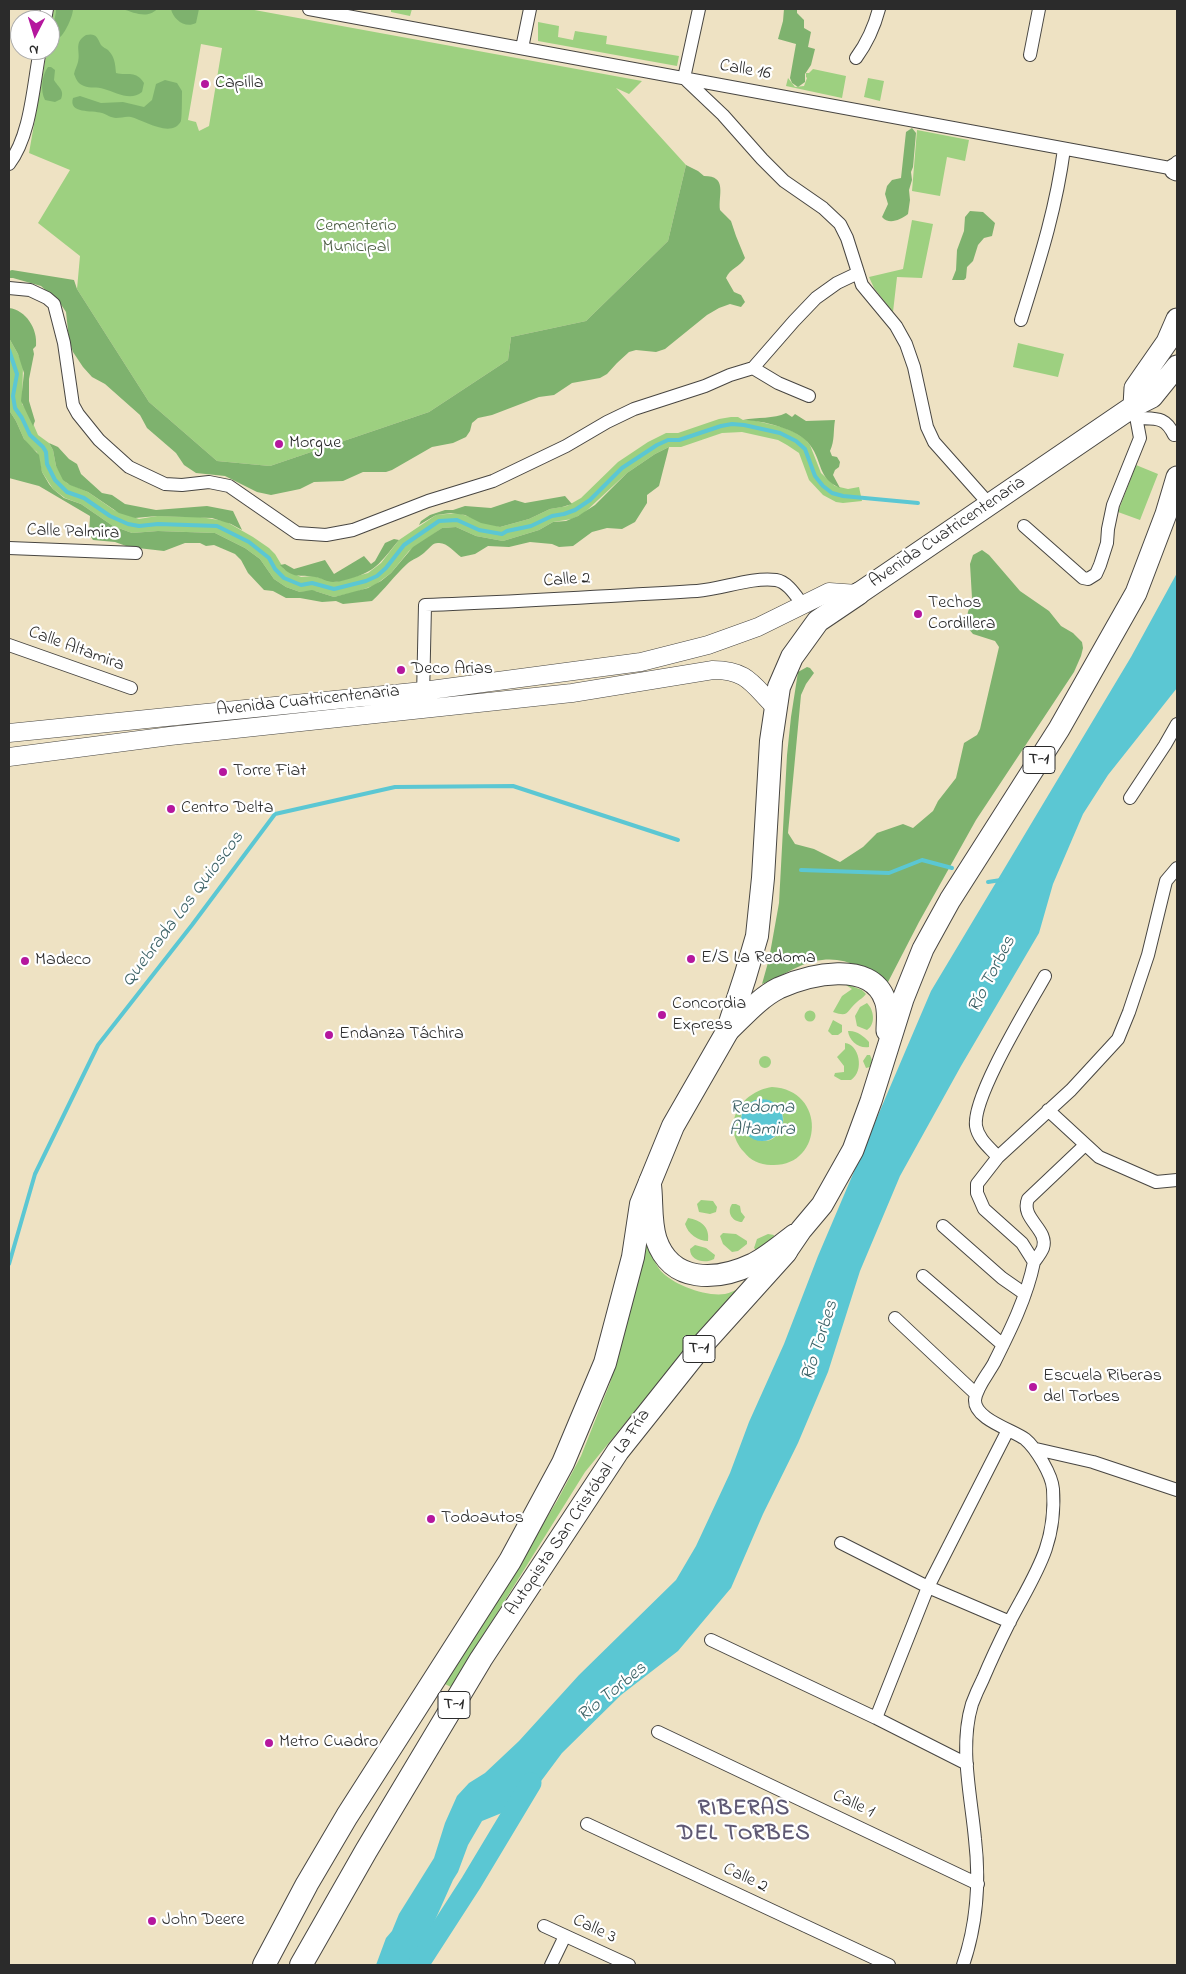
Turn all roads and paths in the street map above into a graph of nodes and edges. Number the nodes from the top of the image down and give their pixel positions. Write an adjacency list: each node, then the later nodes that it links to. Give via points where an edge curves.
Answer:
1 (309, 9): 6 (street, Calle 16)
2 (530, 9): 7 (street)
3 (699, 9): 11 (street)
4 (878, 9): 9 (street, via 867,43)
5 (1039, 9): 8 (street)
6 (325, 10): 7 (street, Calle 16)
7 (522, 48): 11 (street, Calle 16)
8 (1030, 55)
9 (856, 58)
10 (38, 60): 13 (street, via 22,142)
11 (684, 78): 12 (street, Calle 16); 15 (street, via 784,181 840,224)
12 (1064, 149): 14 (street, Calle 16); 18 (street, via 1049,232)
13 (9, 164)
14 (1177, 167)
15 (858, 272): 20 (street, via 816,298); 25 (street, via 862,285 896,326 906,344 926,427 934,442)
16 (9, 288): 20 (street, via 30,290 54,304 73,404 99,440 129,466 165,484 209,482 229,486 297,533 306,535 353,530 451,493 470,490 522,468 634,409)
17 (1177, 319): 22 (highway, via 1167,342 1135,388)
18 (1021, 320)
19 (1177, 366): 22 (highway, T-1)
20 (753, 368): 21 (street)
21 (809, 396)
22 (1136, 412): 23 (street, via 1163,420); 25 (highway, Avenida Cuatricentenaria / T-1); 26 (street, via 1140,438 1113,505 1096,574 1083,578)
23 (1174, 436)
24 (1177, 480): 42 (highway, T-1, via 1132,601 1059,729 950,900 903,999)
25 (990, 505): 29 (highway, Avenida Cuatricentenaria / T-1)
26 (1024, 526)
27 (9, 548): 28 (street, Calle Palmira)
28 (136, 553)
29 (858, 594): 30 (main road, Avenida Cuatricentenaria, via 829,592); 34 (highway, T-1, via 818,621 792,657 779,687)
30 (803, 605): 33 (main road, Avenida Cuatricentenaria, via 758,628 641,662); 33 (street, Calle 2, via 788,586 778,580 705,590 425,605)
31 (9, 644): 32 (street, Calle Altamira)
32 (131, 688)
33 (424, 699): 34 (main road, Avenida Cuatricentenaria, via 572,693 730,670 742,674); 36 (main road, Avenida Cuatricentenaria); 37 (main road, Avenida Cuatricentenaria)
34 (775, 707): 41 (highway, T-1, via 757,936)
35 (1177, 724): 38 (street)
36 (9, 733)
37 (9, 757)
38 (1130, 798)
39 (1177, 868): 43 (street, via 1166,881 1148,955 1118,1039)
40 (1045, 976): 45 (street, via 1008,1042 976,1117 978,1135)
41 (727, 1032): 42 (highway, via 760,1001 779,989 807,978 844,974 866,980 883,994 888,1014); 47 (highway, T-1, via 684,1103)
42 (886, 1051): 49 (highway, Autopista San Cristóbal - La Fría / T-1, via 872,1101 853,1150 822,1205)
43 (1048, 1110): 44 (street); 45 (street)
44 (1085, 1146): 46 (street, via 1099,1157 1156,1182); 51 (street, via 1028,1200 1026,1211 1044,1238 1043,1248)
45 (998, 1157): 51 (street, via 977,1184 977,1193 984,1208 1022,1243)
46 (1177, 1180)
47 (650, 1181): 49 (highway, via 656,1238 667,1259 680,1271 702,1276 726,1275 755,1263); 72 (highway, Autopista San Cristóbal - La Fría / T-1, via 641,1204 633,1257 605,1363 563,1463 510,1561 327,1850)
48 (943, 1226): 53 (street)
49 (801, 1230): 50 (highway, Autopista San Cristóbal - La Fría / T-1)
50 (786, 1252): 73 (highway, Autopista San Cristóbal - La Fría / T-1, via 704,1343 618,1451 481,1659)
51 (1034, 1262): 53 (street)
52 (923, 1276): 55 (street)
53 (1025, 1294): 55 (street)
54 (895, 1318): 56 (street)
55 (1003, 1345): 56 (street)
56 (976, 1394): 57 (street, via 975,1404 980,1411)
57 (1008, 1430): 58 (street); 61 (street)
58 (1036, 1449): 59 (street, via 1102,1465); 62 (street, via 1052,1486 1052,1530 1040,1567)
59 (1177, 1490)
60 (841, 1543): 61 (street)
61 (928, 1587): 62 (street); 64 (street)
62 (1010, 1622): 66 (street, via 972,1704 966,1743)
63 (711, 1640): 64 (street)
64 (876, 1718): 66 (street)
65 (658, 1732): 68 (street, Calle 1)
66 (967, 1764): 68 (street)
67 (587, 1824): 76 (street, Calle 2)
68 (978, 1884): 77 (street, via 975,1917)
69 (544, 1926): 70 (street, Calle 3)
70 (564, 1936): 71 (street, Calle 3); 74 (street)
71 (613, 1962): 75 (street, Calle 3)
72 (264, 1965)
73 (301, 1965)
74 (552, 1965)
75 (629, 1965)
76 (888, 1965)
77 (963, 1965)

